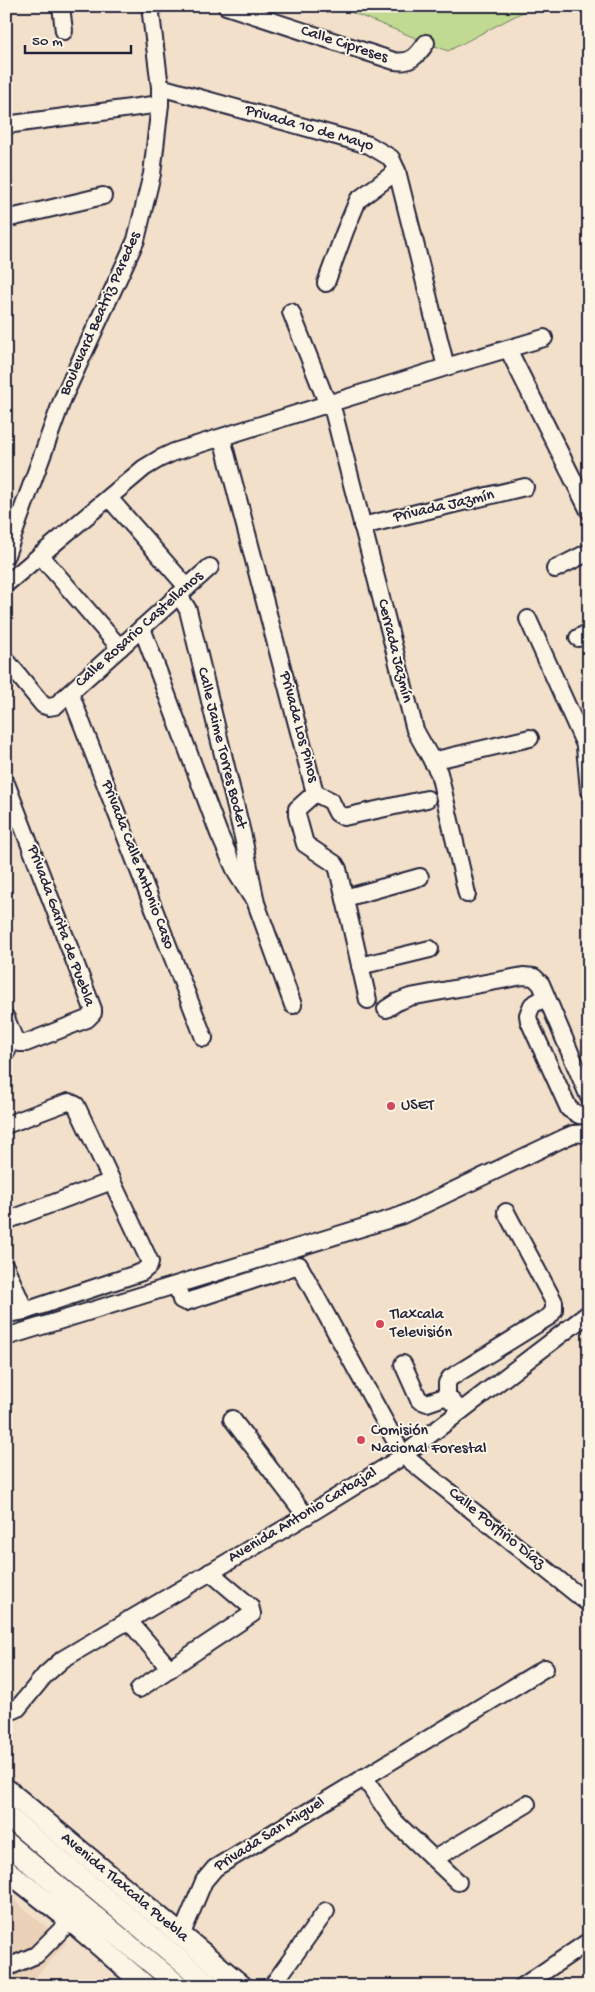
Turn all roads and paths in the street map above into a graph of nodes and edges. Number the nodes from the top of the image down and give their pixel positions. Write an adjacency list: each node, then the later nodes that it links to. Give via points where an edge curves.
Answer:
1 (61, 6): 4 (street)
2 (150, 6): 6 (street, Boulevard Beatriz Paredes)
3 (226, 6): 5 (street, Calle Cipreses, via 394,62 404,63 412,59)
4 (64, 31)
5 (426, 43)
6 (160, 86): 7 (street, Boulevard Beatriz Paredes); 9 (street, Privada 10 de Mayo, via 369,145 391,158)
7 (160, 104): 8 (street); 24 (street, Boulevard Beatriz Paredes, via 152,174 136,240 63,398)
8 (6, 125)
9 (397, 171): 12 (street, via 358,200); 16 (street, Privada 10 de Mayo)
10 (103, 196): 11 (street)
11 (6, 219)
12 (326, 283)
13 (291, 312): 17 (street, Cerrada Jazmín)
14 (544, 338): 15 (street)
15 (508, 349): 16 (street); 21 (street)
16 (446, 367): 17 (street)
17 (330, 404): 18 (street); 22 (street, Cerrada Jazmín)
18 (222, 438): 20 (street, via 159,458); 40 (street, Privada Los Pinos)
19 (525, 487): 22 (street, Privada Jazmín)
20 (109, 498): 25 (street); 29 (street, Calle Jaime Torres Bodet)
21 (589, 511)
22 (362, 526): 37 (street, Cerrada Jazmín, via 415,730)
23 (589, 552): 27 (street)
24 (6, 554)
25 (40, 555): 28 (street); 32 (street)
26 (210, 567): 29 (street, Calle Rosario Castellanos)
27 (555, 569)
28 (6, 584)
29 (183, 591): 31 (street, Calle Rosario Castellanos); 45 (street, Calle Jaime Torres Bodet)
30 (528, 619): 36 (street)
31 (142, 628): 32 (street, Calle Rosario Castellanos); 45 (street, Calle Jaime Torres Bodet, via 220,834 237,874)
32 (120, 648): 34 (street, Calle Rosario Castellanos)
33 (6, 660): 34 (street, Calle Rosario Castellanos, via 46,706 55,706)
34 (70, 693): 53 (street, Privada Calle Antonio Caso)
35 (530, 738): 37 (street)
36 (587, 751): 39 (street)
37 (432, 761): 43 (street, Cerrada Jazmín, via 439,773)
38 (6, 783): 54 (street, Privada Garita de Puebla, via 93,1005 90,1016)
39 (589, 790)
40 (315, 793): 41 (street, via 331,801 337,813 344,817); 44 (street, Privada Los Pinos, via 297,809 303,840 306,846 337,866)
41 (427, 799)
42 (420, 877): 44 (street)
43 (467, 894)
44 (345, 898): 47 (street, Privada Los Pinos)
45 (256, 903): 50 (street, Calle Jaime Torres Bodet)
46 (430, 949): 47 (street)
47 (360, 966): 49 (street, Privada Los Pinos)
48 (546, 997): 51 (street, via 538,980 528,975 410,998); 55 (street); 56 (street, via 532,1004 529,1021 569,1110)
49 (368, 1000)
50 (293, 1005)
51 (386, 1009)
52 (6, 1018): 54 (street, via 14,1038)
53 (204, 1038)
54 (11, 1049)
55 (589, 1097)
56 (589, 1116)
57 (6, 1125): 59 (street, via 73,1103)
58 (589, 1133): 63 (street, via 566,1137 400,1216)
59 (112, 1181): 61 (street); 64 (street, via 149,1257 149,1266 142,1272)
60 (506, 1212): 70 (street, via 554,1302 554,1310 550,1316 452,1376 447,1382)
61 (6, 1221)
62 (6, 1268): 64 (street)
63 (177, 1285): 67 (street); 73 (street, via 181,1300 186,1302 299,1265)
64 (31, 1309): 66 (street); 67 (street)
65 (589, 1313): 71 (street, Avenida Antonio Carbajal)
66 (6, 1314)
67 (44, 1326): 68 (street)
68 (6, 1337)
69 (403, 1364): 70 (street, via 419,1400 427,1403)
70 (447, 1396): 71 (street)
71 (461, 1411): 73 (street, Avenida Antonio Carbajal)
72 (232, 1419): 74 (street)
73 (403, 1455): 74 (street, Avenida Antonio Carbajal); 76 (street, Calle Porfirio Díaz)
74 (306, 1516): 75 (street, Avenida Antonio Carbajal)
75 (210, 1572): 77 (street, Avenida Antonio Carbajal); 79 (street, via 250,1606 252,1614)
76 (589, 1604)
77 (128, 1620): 79 (street); 81 (street, Avenida Antonio Carbajal, via 63,1659 18,1708)
78 (545, 1668): 82 (street, Privada San Miguel)
79 (170, 1669): 80 (street)
80 (139, 1689)
81 (10, 1708)
82 (364, 1776): 89 (street, via 393,1820); 94 (street, Privada San Miguel, via 215,1868 204,1881)
83 (6, 1789): 88 (main road, Avenida Tlaxcala Puebla)
84 (527, 1804): 89 (street)
85 (6, 1815): 86 (main road, Avenida Tlaxcala Puebla)
86 (31, 1834): 88 (main road); 99 (main road, Avenida Tlaxcala Puebla)
87 (6, 1842): 93 (main road)
88 (82, 1854): 94 (main road, Avenida Tlaxcala Puebla)
89 (434, 1859): 91 (street)
90 (6, 1870): 93 (main road)
91 (458, 1882)
92 (326, 1911): 101 (street)
93 (77, 1914): 96 (street, via 36,1955); 97 (main road); 98 (main road)
94 (181, 1936): 100 (main road, Avenida Tlaxcala Puebla)
95 (589, 1941): 102 (street)
96 (6, 1968)
97 (146, 1986)
98 (179, 1986)
99 (211, 1986)
100 (242, 1986)
101 (272, 1986)
102 (523, 1986)

